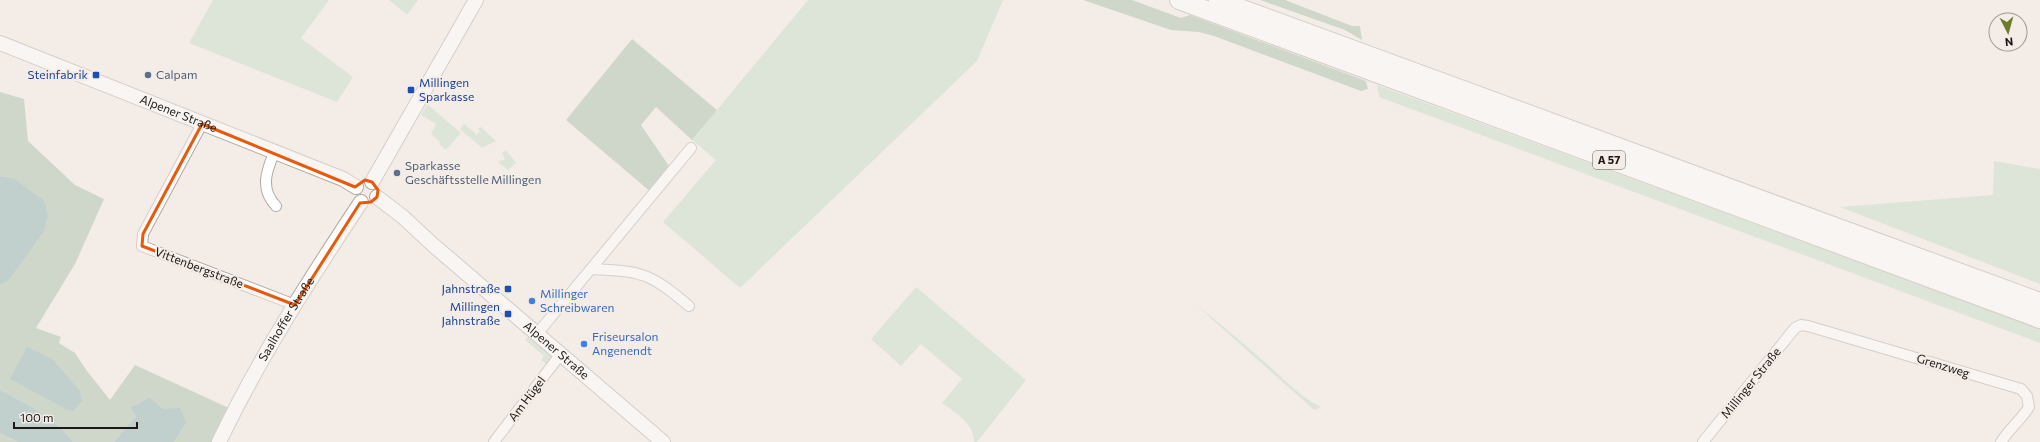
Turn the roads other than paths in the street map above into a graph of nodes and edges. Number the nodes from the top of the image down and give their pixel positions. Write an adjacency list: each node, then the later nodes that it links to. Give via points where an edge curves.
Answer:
1 (476, 0): 8 (street)
2 (1178, 0): 17 (highway, A 57)
3 (1218, 0): 14 (highway, A 57)
4 (0, 43): 5 (street, Alpener Straße)
5 (202, 124): 7 (street, Alpener Straße); 15 (street, Vittenbergstraße, via 143,234 142,246)
6 (691, 148): 13 (street)
7 (274, 153): 9 (street, Alpener Straße, via 343,179); 12 (street, via 265,185)
8 (372, 182): 9 (street, via 361,182); 10 (street, via 378,190)
9 (356, 187): 11 (street, via 355,194)
10 (377, 197): 11 (street, via 371,202); 19 (street, Alpener Straße)
11 (361, 202): 15 (street, Saalhoffer Straße)
12 (276, 206)
13 (591, 269): 16 (street, via 630,271 647,275 666,286); 19 (street)
14 (2040, 302)
15 (295, 304): 21 (street, Saalhoffer Straße, via 242,394)
16 (689, 306)
17 (2040, 319)
18 (1801, 325): 24 (street, Millinger Straße, via 1795,328); 25 (street, Grenzweg, via 2021,389 2027,396 2029,407 2008,430)
19 (537, 334): 20 (street, Alpener Straße)
20 (560, 355): 22 (street, Am Hügel); 23 (street, Alpener Straße)
21 (219, 442)
22 (494, 442)
23 (663, 442)
24 (1703, 442)
25 (2001, 442)

